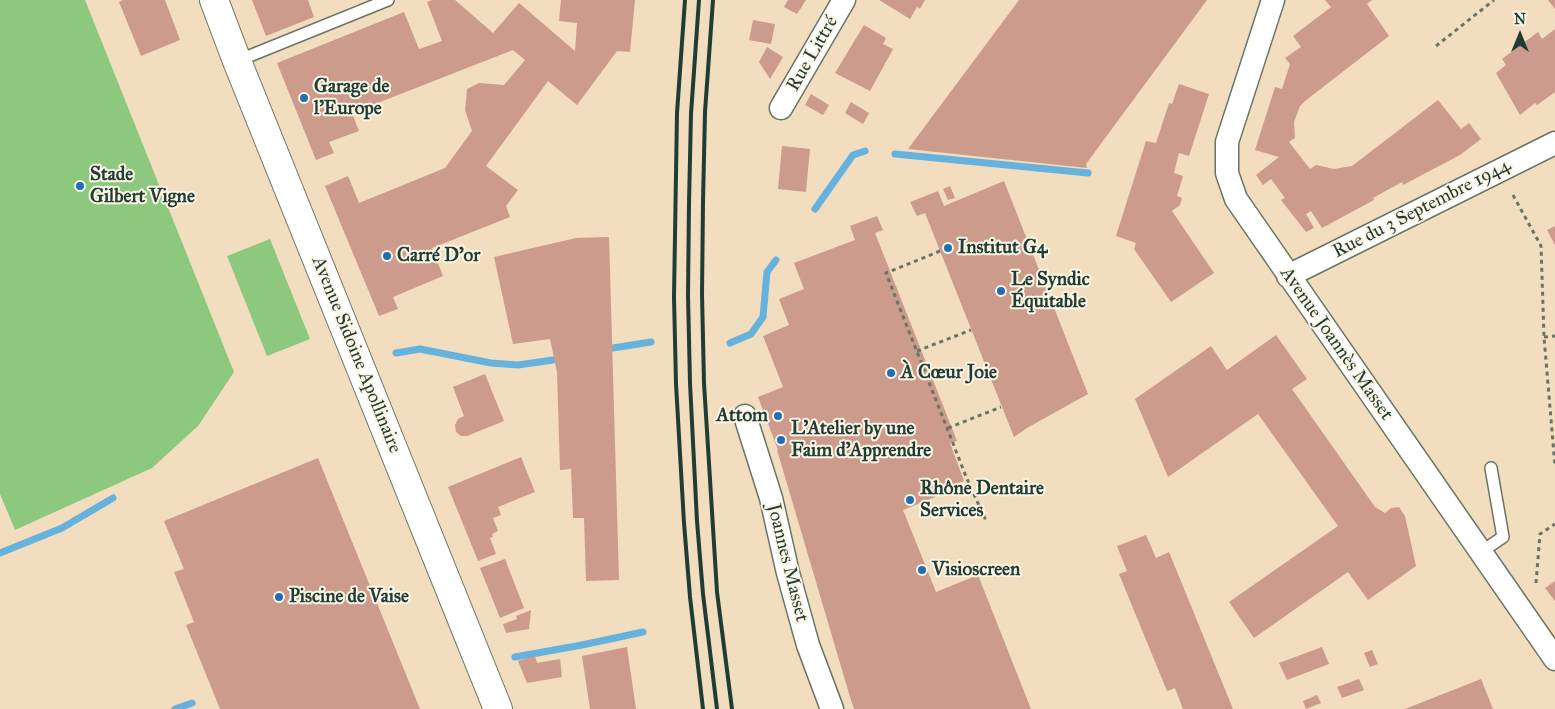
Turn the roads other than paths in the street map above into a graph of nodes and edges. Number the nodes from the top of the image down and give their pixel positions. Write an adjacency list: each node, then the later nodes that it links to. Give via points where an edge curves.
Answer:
1 (214, 0): 5 (main road, Avenue Sidoine Apollinaire)
2 (388, 0): 5 (lane)
3 (844, 0): 6 (street, Rue Littré)
4 (1273, 0): 8 (street, Avenue Joannès Masset, via 1228,142 1227,173 1236,199)
5 (237, 61): 13 (main road, Avenue Sidoine Apollinaire)
6 (781, 108)
7 (1555, 143): 8 (street, Rue du 3 Septembre 1944)
8 (1288, 276): 11 (street, Avenue Joannès Masset)
9 (745, 416): 14 (street, Joannes Masset, via 771,498 808,645)
10 (1492, 468): 11 (lane, via 1503,537)
11 (1481, 552): 12 (street, Avenue Joannès Masset)
12 (1555, 659)
13 (498, 709)
14 (832, 709)

